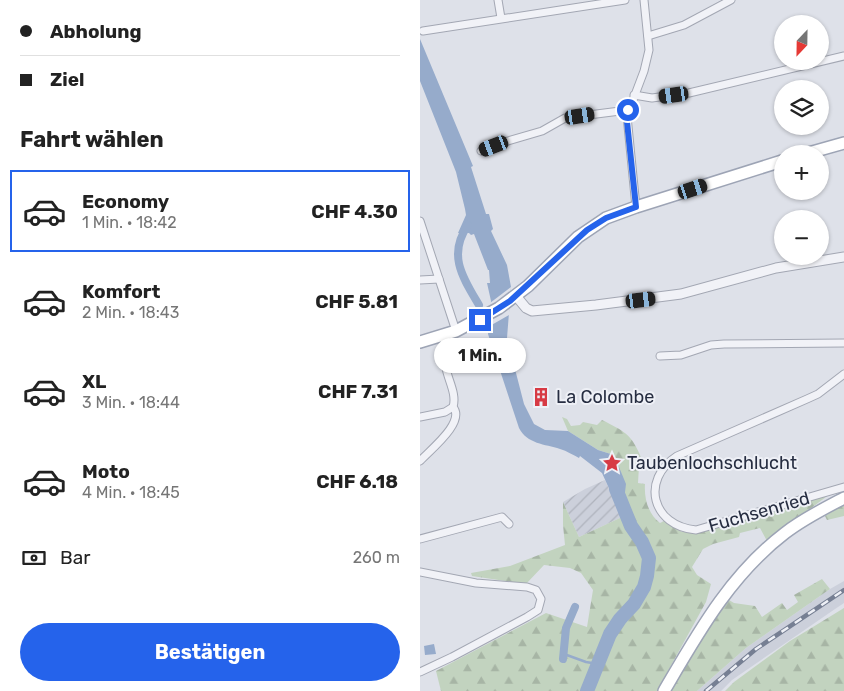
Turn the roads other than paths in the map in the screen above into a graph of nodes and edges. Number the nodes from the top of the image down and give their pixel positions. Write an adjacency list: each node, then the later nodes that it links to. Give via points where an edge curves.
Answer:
1 (498, 0): 5 (street)
2 (625, 0): 5 (street)
3 (644, 0): 7 (street)
4 (731, 0): 7 (street, via 684,25)
5 (501, 18): 6 (street)
6 (423, 31)
7 (648, 36): 9 (street, via 648,57)
8 (844, 56): 9 (street, via 689,93 652,98)
9 (634, 95): 10 (street)
10 (628, 110): 13 (street, via 565,118 542,131); 15 (street)
11 (844, 143): 12 (main road)
12 (829, 147)
13 (481, 151)
14 (774, 164): 15 (main road)
15 (636, 207): 20 (main road, via 606,218 587,230)
16 (420, 221): 18 (street)
17 (844, 257): 20 (street, via 776,268 681,294 596,305 532,311)
18 (439, 279): 19 (street); 21 (street)
19 (420, 280)
20 (513, 298): 21 (main road, via 489,315)
21 (456, 331): 22 (main road)
22 (443, 336): 23 (main road); 27 (street)
23 (420, 342)
24 (844, 343): 25 (street, via 724,344 680,355)
25 (660, 356)
26 (844, 374): 30 (street, Fuchsenried, via 818,394 677,456 660,473 655,491 659,508 667,519 677,526 696,530)
27 (453, 407): 28 (street); 29 (street, via 457,412 454,426)
28 (420, 417)
29 (420, 461)
30 (844, 487)
31 (844, 498): 36 (main road, via 785,533 731,585)
32 (509, 524): 33 (street, via 502,517)
33 (420, 539)
34 (420, 572): 35 (street, via 476,583 527,587 536,590 541,599 538,610 527,617)
35 (420, 672)
36 (664, 691)

